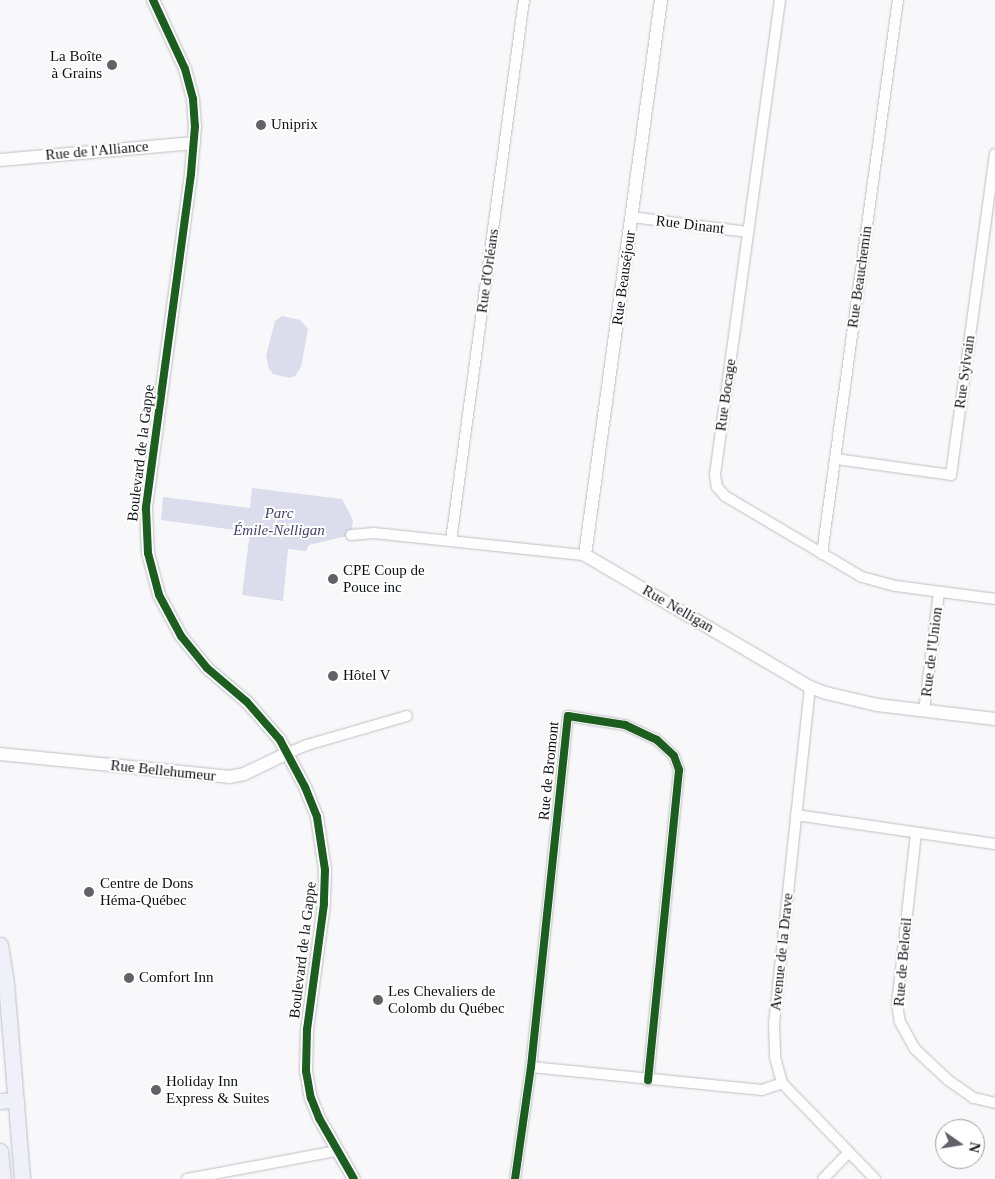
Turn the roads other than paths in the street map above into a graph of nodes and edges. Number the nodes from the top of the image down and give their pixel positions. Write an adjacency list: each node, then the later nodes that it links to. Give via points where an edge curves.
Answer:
1 (154, 0): 6 (street, Boulevard de la Gappe, via 187,75 194,112)
2 (524, 0): 13 (street, Rue d'Orléans)
3 (661, 0): 9 (street, Rue Beauséjour)
4 (780, 0): 10 (street, Rue Bocage)
5 (898, 0): 11 (street, Rue Beauchemin)
6 (194, 143): 8 (street, Rue de l'Alliance); 22 (street, Boulevard de la Gappe, via 146,509 148,552 159,595 180,636 207,668 266,722)
7 (995, 154): 11 (street, Rue Sylvain, via 951,475)
8 (0, 160)
9 (632, 218): 10 (street, Rue Dinant); 15 (street, Rue Beauséjour)
10 (748, 232): 14 (street, Rue Bocage, via 715,482 725,496)
11 (836, 459): 14 (street, Rue Beauchemin)
12 (351, 535): 13 (street, Rue Nelligan, via 374,533)
13 (451, 542): 15 (street, Rue Nelligan)
14 (822, 554): 16 (street, Rue Bocage, via 873,581)
15 (585, 555): 18 (street, Rue Nelligan)
16 (940, 592): 17 (street, Rue Bocage); 19 (street, Rue de l'Union)
17 (995, 599)
18 (810, 686): 19 (street, Rue Nelligan, via 841,698); 24 (street, Avenue de la Drave)
19 (924, 712): 21 (street, Rue Nelligan)
20 (406, 716): 22 (street, Rue Bellehumeur)
21 (995, 719)
22 (288, 753): 23 (street, Rue Bellehumeur, via 244,774 229,777); 35 (street, Boulevard de la Gappe, via 317,818 323,851 324,904 307,1029 306,1070 311,1098)
23 (0, 754)
24 (796, 816): 25 (street); 30 (street, Avenue de la Drave, via 773,1038)
25 (916, 833): 26 (street); 33 (street, Rue de Beloeil, via 897,1004 900,1022 915,1049 948,1080 974,1098)
26 (995, 844)
27 (0, 945): 31 (main road)
28 (531, 1067): 29 (street); 29 (street, Rue de Bromont, via 568,716 625,725 657,740 674,756 679,770); 41 (street, Rue de Bromont)
29 (648, 1080): 30 (street, via 762,1090)
30 (782, 1083): 36 (street, Avenue de la Drave)
31 (16, 1100): 32 (main road); 38 (main road)
32 (0, 1101)
33 (995, 1103)
34 (0, 1151): 37 (main road)
35 (337, 1151): 39 (street); 40 (street, Boulevard de la Gappe)
36 (848, 1154): 42 (street); 43 (street, Avenue de la Drave)
37 (2, 1179)
38 (22, 1179)
39 (187, 1179)
40 (354, 1179)
41 (515, 1179)
42 (823, 1179)
43 (875, 1179)

